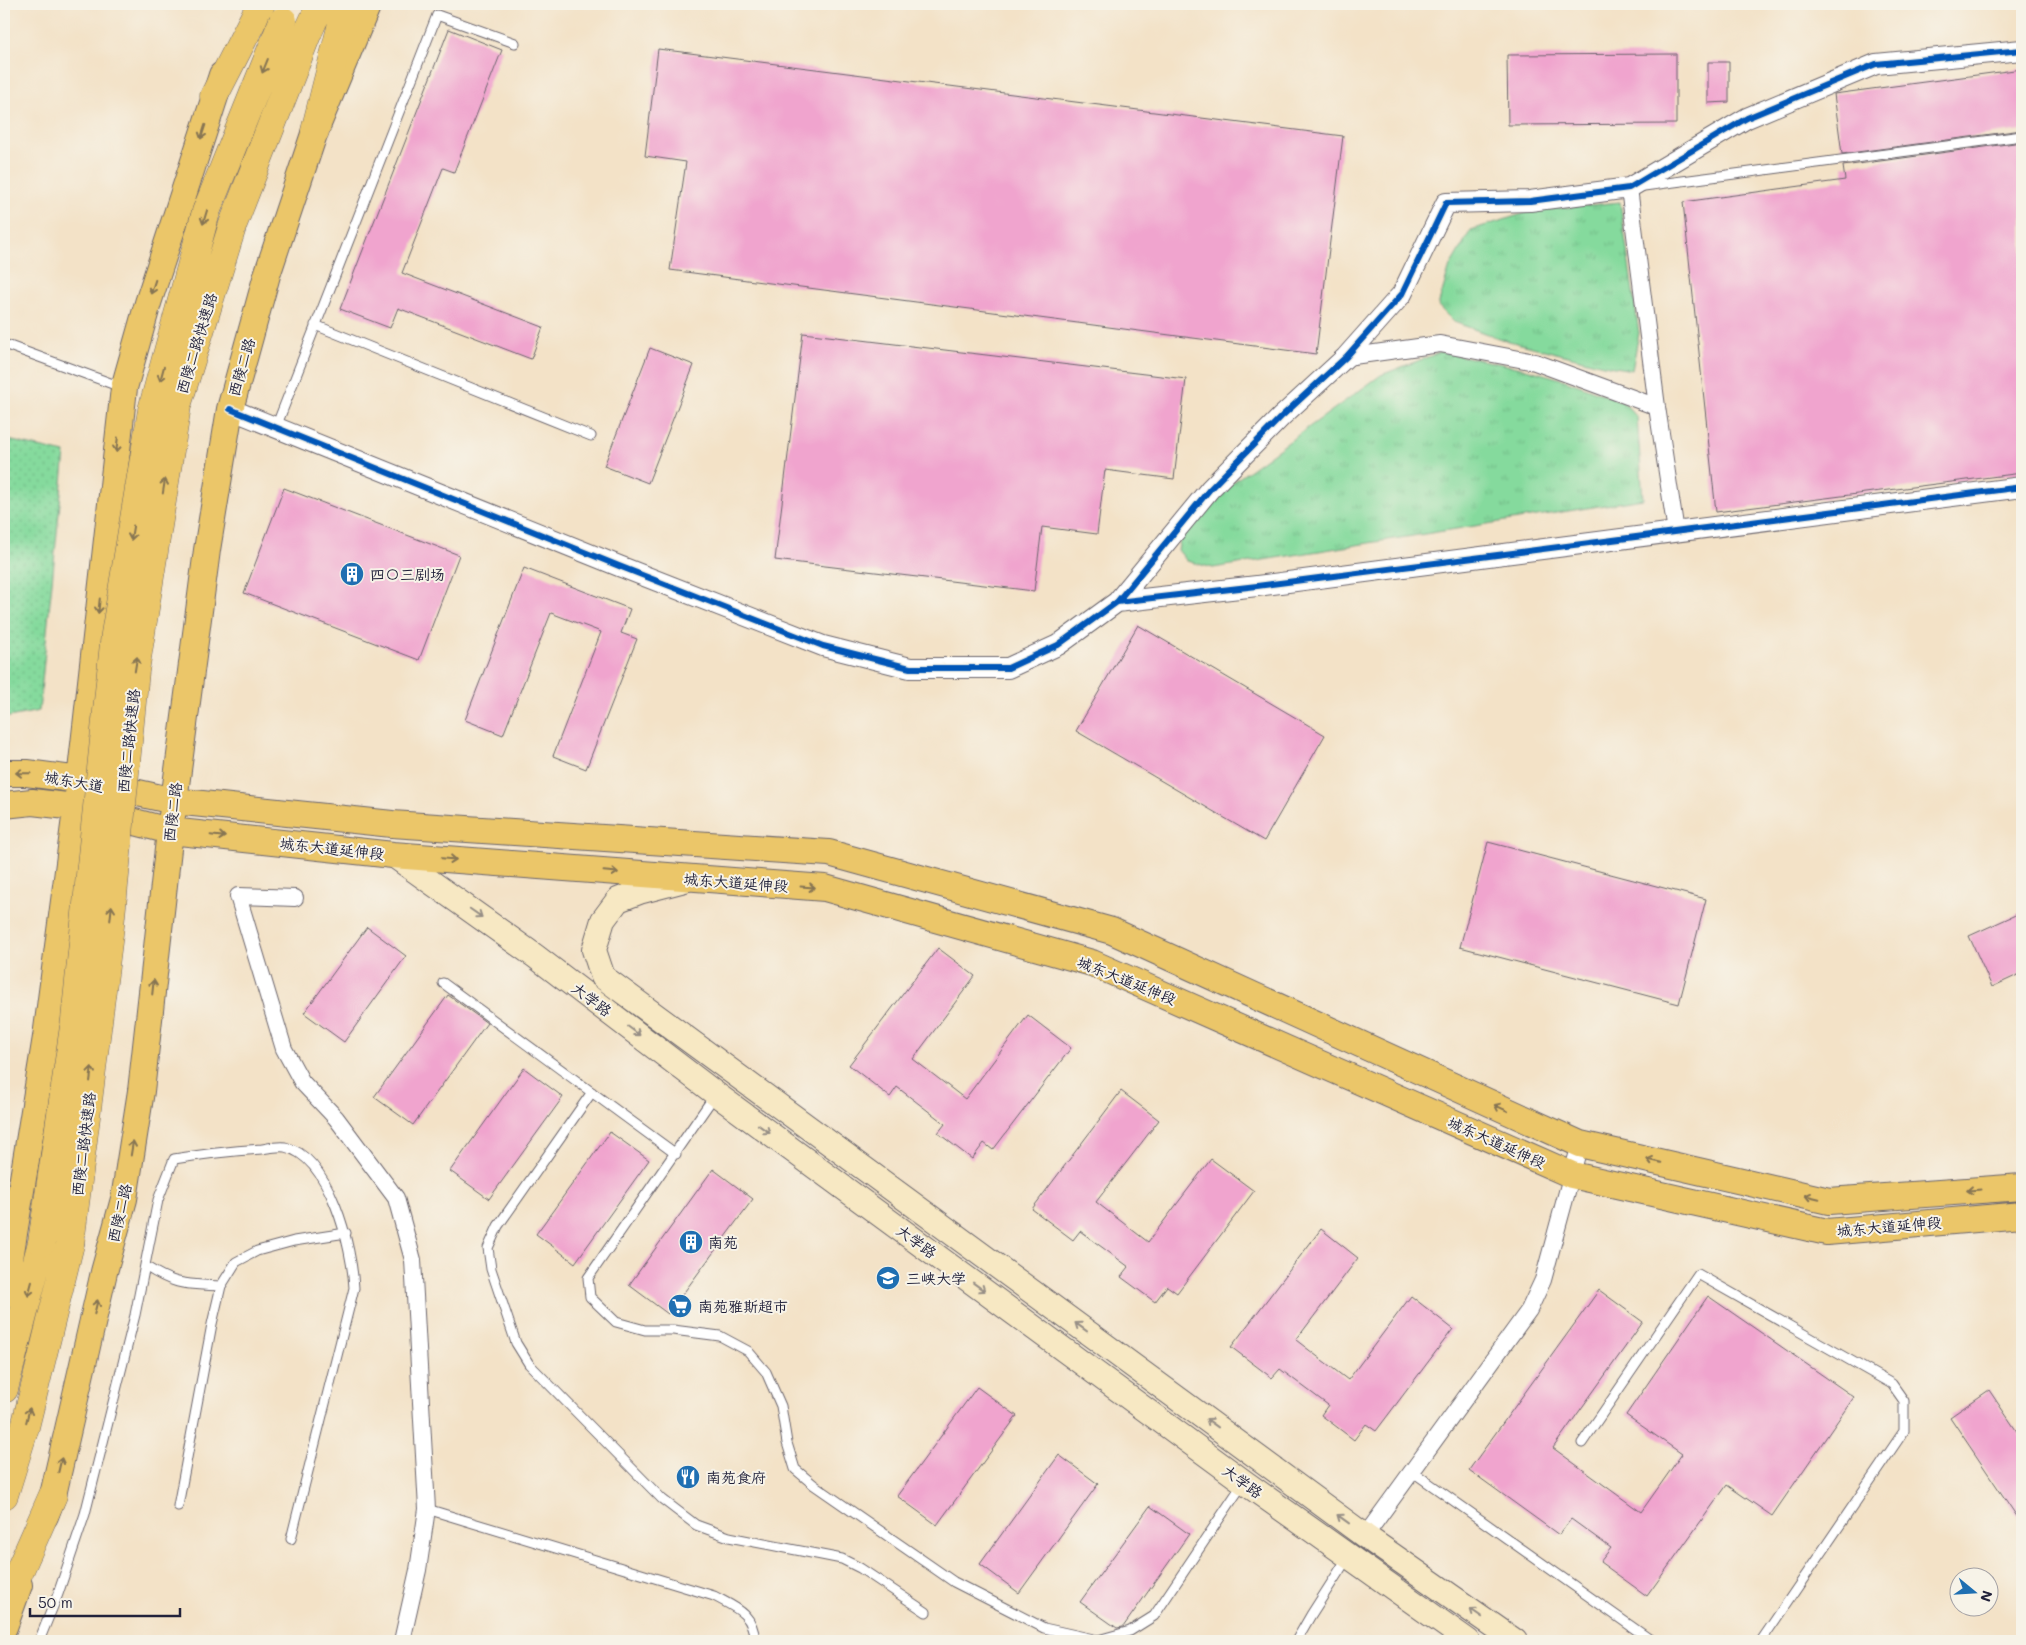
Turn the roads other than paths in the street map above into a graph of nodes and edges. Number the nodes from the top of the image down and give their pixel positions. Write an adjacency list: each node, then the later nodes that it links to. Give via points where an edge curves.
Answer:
1 (249, 4): 9 (main road)
2 (261, 4): 9 (highway)
3 (321, 4): 50 (highway, 西陵二路快速路, one-way to 3, bridge, via 25,1427 70,1244 110,926 135,671 177,406 233,224)
4 (347, 4): 10 (highway)
5 (368, 4): 10 (main road, 西陵二路)
6 (287, 12): 45 (highway, 西陵二路快速路, one-way to 45, bridge, via 206,212 152,410 116,634 75,1020 42,1242)
7 (515, 43): 13 (lane, via 437,15)
8 (2022, 50): 12 (street, via 1876,64 1747,118)
9 (214, 96): 16 (main road, one-way to 16)
10 (315, 131): 18 (main road, 西陵二路, via 267,275)
11 (2022, 136): 12 (lane)
12 (1629, 188): 15 (street, via 1530,201 1446,203 1402,294); 17 (street)
13 (315, 326): 19 (lane); 20 (lane)
14 (4, 344): 16 (lane)
15 (1346, 357): 17 (street, via 1440,344 1535,362); 23 (street, via 1210,489)
16 (124, 388): 25 (main road, one-way to 25)
17 (1658, 407): 22 (street)
18 (230, 409): 19 (street); 26 (main road, 西陵二路, via 207,550)
19 (276, 428): 23 (street, via 823,646 910,668 1008,668 1058,645)
20 (591, 436)
21 (2022, 487): 22 (street)
22 (1676, 532): 23 (street)
23 (1117, 602)
24 (4, 773): 25 (main road, 城东大道, one-way to 24)
25 (80, 780): 26 (main road, 城东大道); 28 (main road)
26 (174, 801): 29 (main road, 西陵二路); 36 (main road, 城东大道延伸段, one-way to 26, via 1112,931 829,853 392,824)
27 (4, 805): 28 (main road, 城东大道, via 32,802)
28 (76, 807): 29 (main road, 城东大道); 44 (main road, via 46,1037)
29 (170, 831): 30 (main road, 城东大道延伸段, one-way to 30); 49 (main road, 西陵二路, one-way to 29, via 124,1199 141,1091)
30 (393, 855): 31 (main road, 城东大道延伸段, one-way to 31); 35 (main road, 大学路, one-way to 35, via 535,956)
31 (690, 879): 38 (main road, 城东大道延伸段, one-way to 38, via 825,888 1092,963); 53 (main road, 大学路, one-way to 31, via 603,977 594,950 603,920 618,900)
32 (295, 898): 52 (street, via 238,896 284,1048 302,1082 336,1118 396,1198 413,1260)
33 (443, 983): 34 (lane)
34 (592, 1092): 37 (lane); 57 (lane, via 498,1226 488,1248 491,1269 516,1343 529,1364 662,1499 696,1525 729,1537 842,1559)
35 (716, 1094): 37 (lane); 48 (main road, 大学路, one-way to 48)
36 (1580, 1144): 38 (street); 39 (main road, 城东大道延伸段, one-way to 36, via 1829,1201)
37 (676, 1154): 48 (lane, via 588,1278 590,1297 616,1322 645,1330 720,1336 748,1351 766,1372 781,1406 787,1443 796,1469 814,1485 954,1582 1044,1628 1098,1640 1130,1631 1154,1616)
38 (1572, 1175): 40 (main road, 城东大道延伸段, via 1827,1232); 47 (street, via 1537,1296)
39 (2022, 1187)
40 (2022, 1215)
41 (346, 1233): 42 (lane, via 325,1182 310,1160 284,1147 209,1152 174,1159 158,1200); 43 (lane, via 257,1251 236,1262); 54 (lane, via 354,1288)
42 (145, 1266): 43 (lane, via 179,1284); 59 (lane, via 85,1514)
43 (221, 1286): 51 (lane)
44 (4, 1295)
45 (4, 1388)
46 (1582, 1443): 66 (lane, via 1698,1274 1892,1384 1904,1401 1904,1431)
47 (1413, 1472): 53 (street); 65 (lane)
48 (1244, 1482): 55 (main road, 大学路)
49 (53, 1494): 56 (highway); 58 (main road, 西陵二路)
50 (4, 1495)
51 (178, 1506)
52 (427, 1509): 60 (street, via 418,1570); 61 (lane, via 714,1596 742,1611 754,1629)
53 (1365, 1536): 64 (main road, 大学路, one-way to 53)
54 (292, 1538)
55 (1348, 1558): 62 (lane); 63 (main road, 大学路)
56 (4, 1606)
57 (926, 1612)
58 (4, 1627)
59 (39, 1641)
60 (402, 1641)
61 (755, 1641)
62 (1296, 1641)
63 (1468, 1641)
64 (1515, 1641)
65 (1652, 1641)
66 (1762, 1641)

